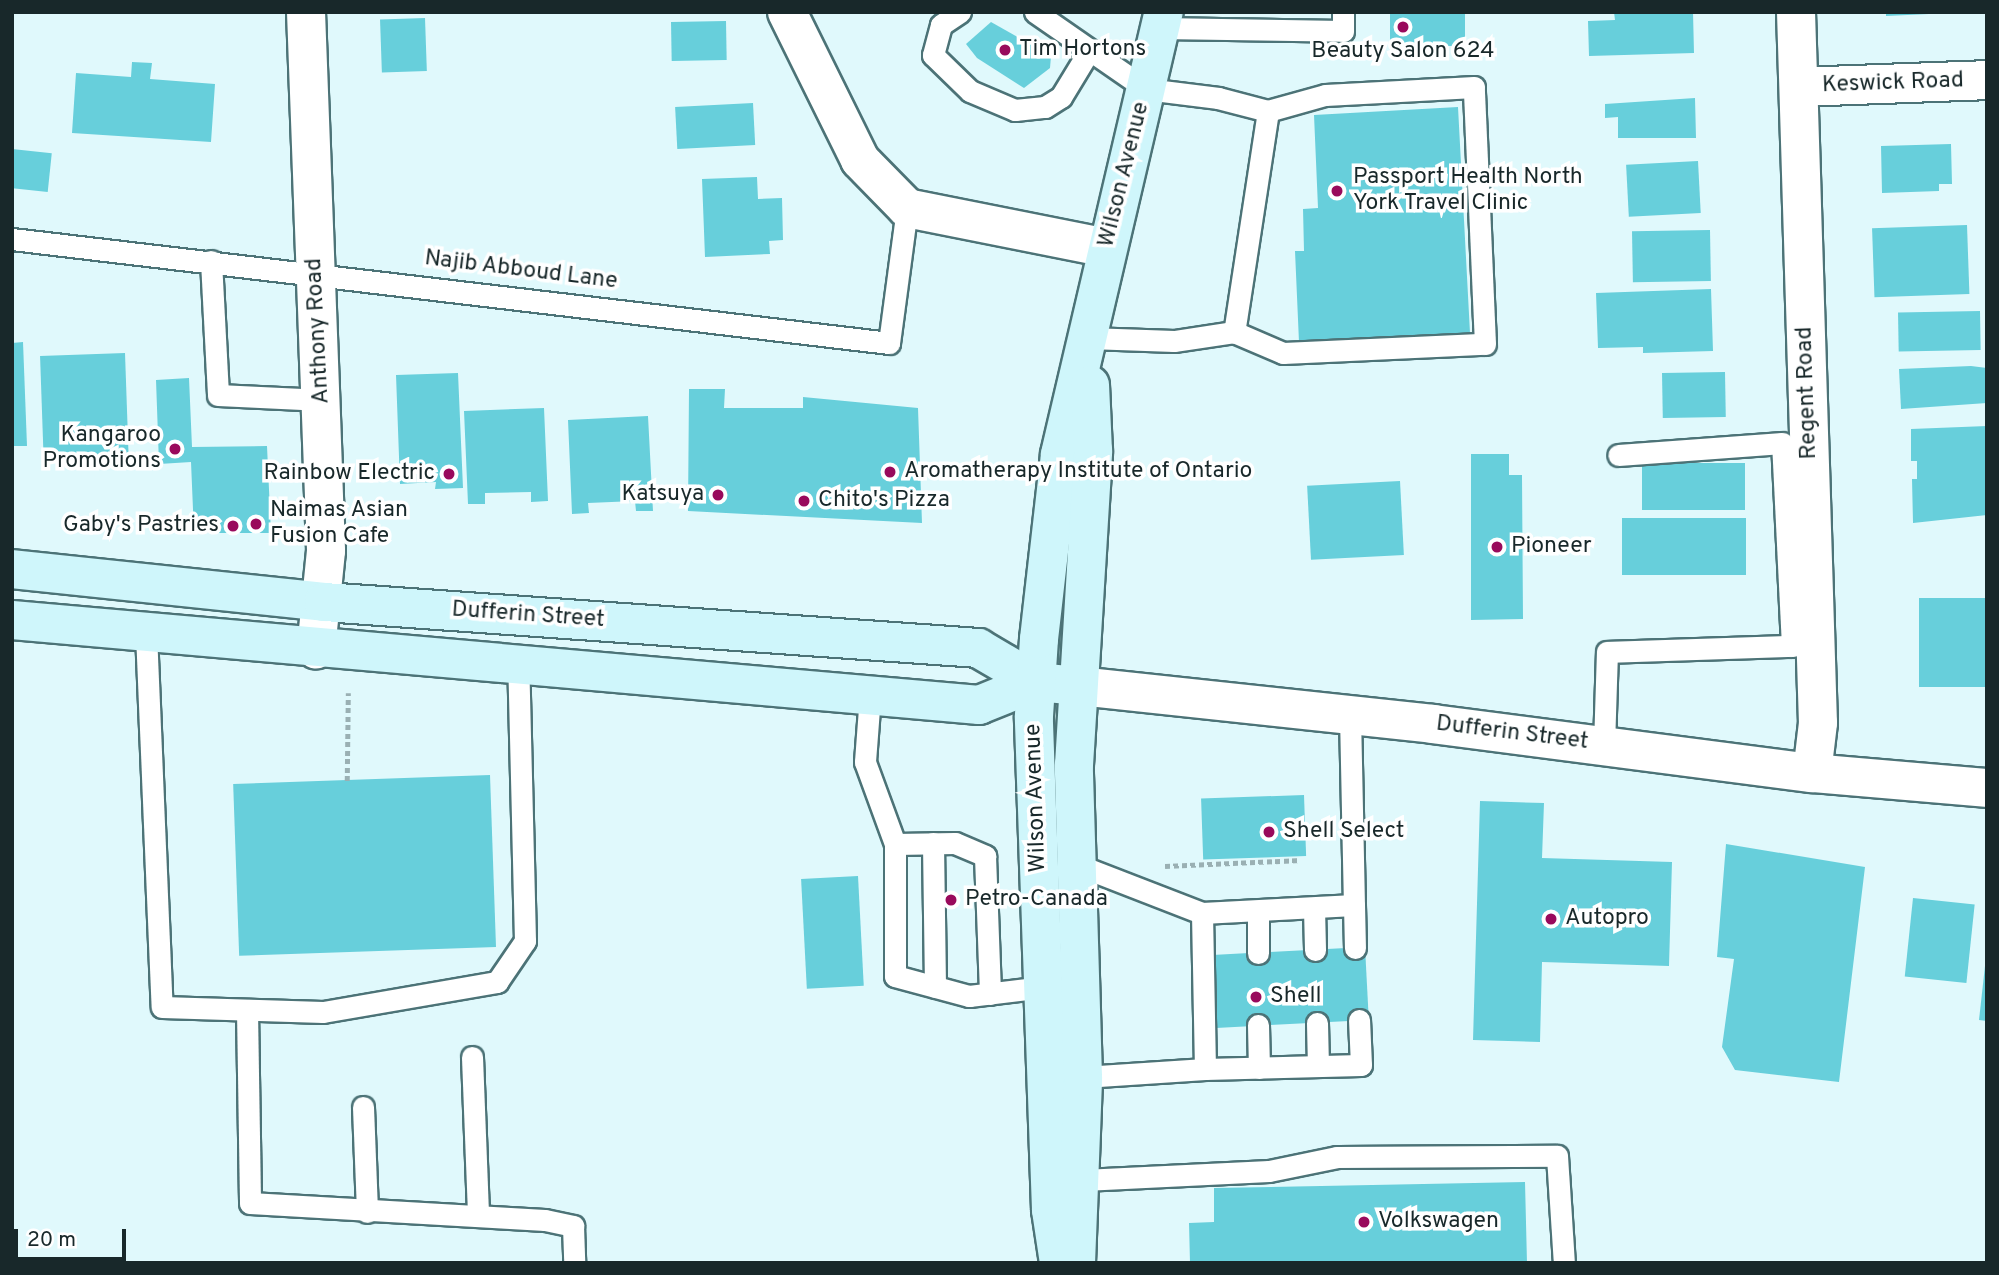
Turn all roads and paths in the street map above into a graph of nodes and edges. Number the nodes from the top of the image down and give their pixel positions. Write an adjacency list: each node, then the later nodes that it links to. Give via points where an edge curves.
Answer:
1 (306, 12): 17 (street, Anthony Road)
2 (787, 12): 13 (street, via 860,160)
3 (960, 12): 8 (lane, via 941,25 933,55 970,91 1015,110 1045,107 1061,97)
4 (1035, 12): 8 (lane)
5 (1343, 12): 7 (lane, via 1343,31)
6 (1796, 12): 10 (street, Regent Road)
7 (1162, 20): 11 (main road, Wilson Avenue)
8 (1089, 51): 11 (lane)
9 (1987, 80): 10 (street, Keswick Road)
10 (1799, 88): 21 (street, Regent Road)
11 (1146, 89): 12 (lane, via 1218,98); 15 (main road, Wilson Avenue)
12 (1268, 111): 18 (lane); 18 (lane, via 1325,95 1474,86 1485,344 1283,353)
13 (907, 208): 15 (street); 17 (lane, Najib Abboud Lane, via 889,342)
14 (12, 239): 16 (lane, Najib Abboud Lane)
15 (1107, 248): 19 (main road, Wilson Avenue)
16 (211, 261): 17 (lane, Najib Abboud Lane); 20 (lane, via 219,395)
17 (315, 272): 20 (street, Anthony Road)
18 (1234, 332): 19 (lane, via 1174,341)
19 (1088, 338): 30 (main road, Wilson Avenue, via 1060,454); 31 (main road, Wilson Avenue, via 1093,451)
20 (323, 400): 25 (street, Anthony Road)
21 (1796, 442): 22 (lane); 24 (street, Regent Road)
22 (1618, 455)
23 (12, 569): 25 (main road, Dufferin Street)
24 (1801, 580): 35 (lane, via 1792,646 1607,652); 36 (street, Regent Road, via 1818,723)
25 (324, 602): 28 (street, Anthony Road); 30 (main road, Dufferin Street, via 978,648)
26 (12, 620): 27 (main road, Dufferin Street)
27 (146, 633): 28 (main road, Dufferin Street); 54 (lane, via 162,1007)
28 (316, 649): 29 (main road, Dufferin Street)
29 (518, 662): 33 (main road, Dufferin Street); 54 (lane, via 524,941 497,982 323,1012)
30 (1036, 682): 31 (main road, Dufferin Street); 33 (main road, Dufferin Street, via 979,705); 52 (main road, Wilson Avenue)
31 (1078, 686): 34 (street, Dufferin Street); 42 (main road, Wilson Avenue, via 1074,765)
32 (348, 693): 37 (path)
33 (870, 695): 39 (lane, via 866,762)
34 (1350, 715): 35 (street, Dufferin Street); 44 (lane)
35 (1604, 746): 36 (street, Dufferin Street)
36 (1812, 773): 38 (street, Dufferin Street)
37 (347, 781)
38 (1987, 788)
39 (895, 844): 40 (lane); 51 (lane, via 895,976)
40 (933, 844): 51 (lane); 53 (lane, via 955,843 985,856)
41 (1301, 859): 43 (path)
42 (1078, 865): 47 (lane); 62 (main road, Wilson Avenue)
43 (1159, 866)
44 (1354, 905): 45 (lane); 48 (lane)
45 (1314, 908): 46 (lane); 49 (lane)
46 (1258, 911): 47 (lane); 50 (lane)
47 (1202, 914): 61 (lane)
48 (1355, 948)
49 (1315, 950)
50 (1258, 953)
51 (935, 987): 53 (lane, via 969,996)
52 (1043, 987): 53 (lane); 68 (main road, Wilson Avenue, via 1051,1210)
53 (990, 994)
54 (247, 1010): 65 (lane, via 250,1203)
55 (1359, 1020): 59 (lane, via 1361,1065)
56 (1317, 1023): 59 (lane)
57 (1258, 1026): 60 (lane)
58 (472, 1057): 66 (lane)
59 (1318, 1066): 60 (lane)
60 (1259, 1068): 61 (lane)
61 (1205, 1069): 62 (lane)
62 (1083, 1077): 64 (main road, Wilson Avenue)
63 (363, 1107): 65 (lane)
64 (1083, 1180): 69 (main road, Wilson Avenue); 70 (lane, via 1269,1171 1337,1157 1557,1156)
65 (367, 1212): 66 (lane)
66 (478, 1216): 67 (lane, via 573,1226)
67 (574, 1263)
68 (1059, 1263)
69 (1076, 1263)
70 (1564, 1263)

